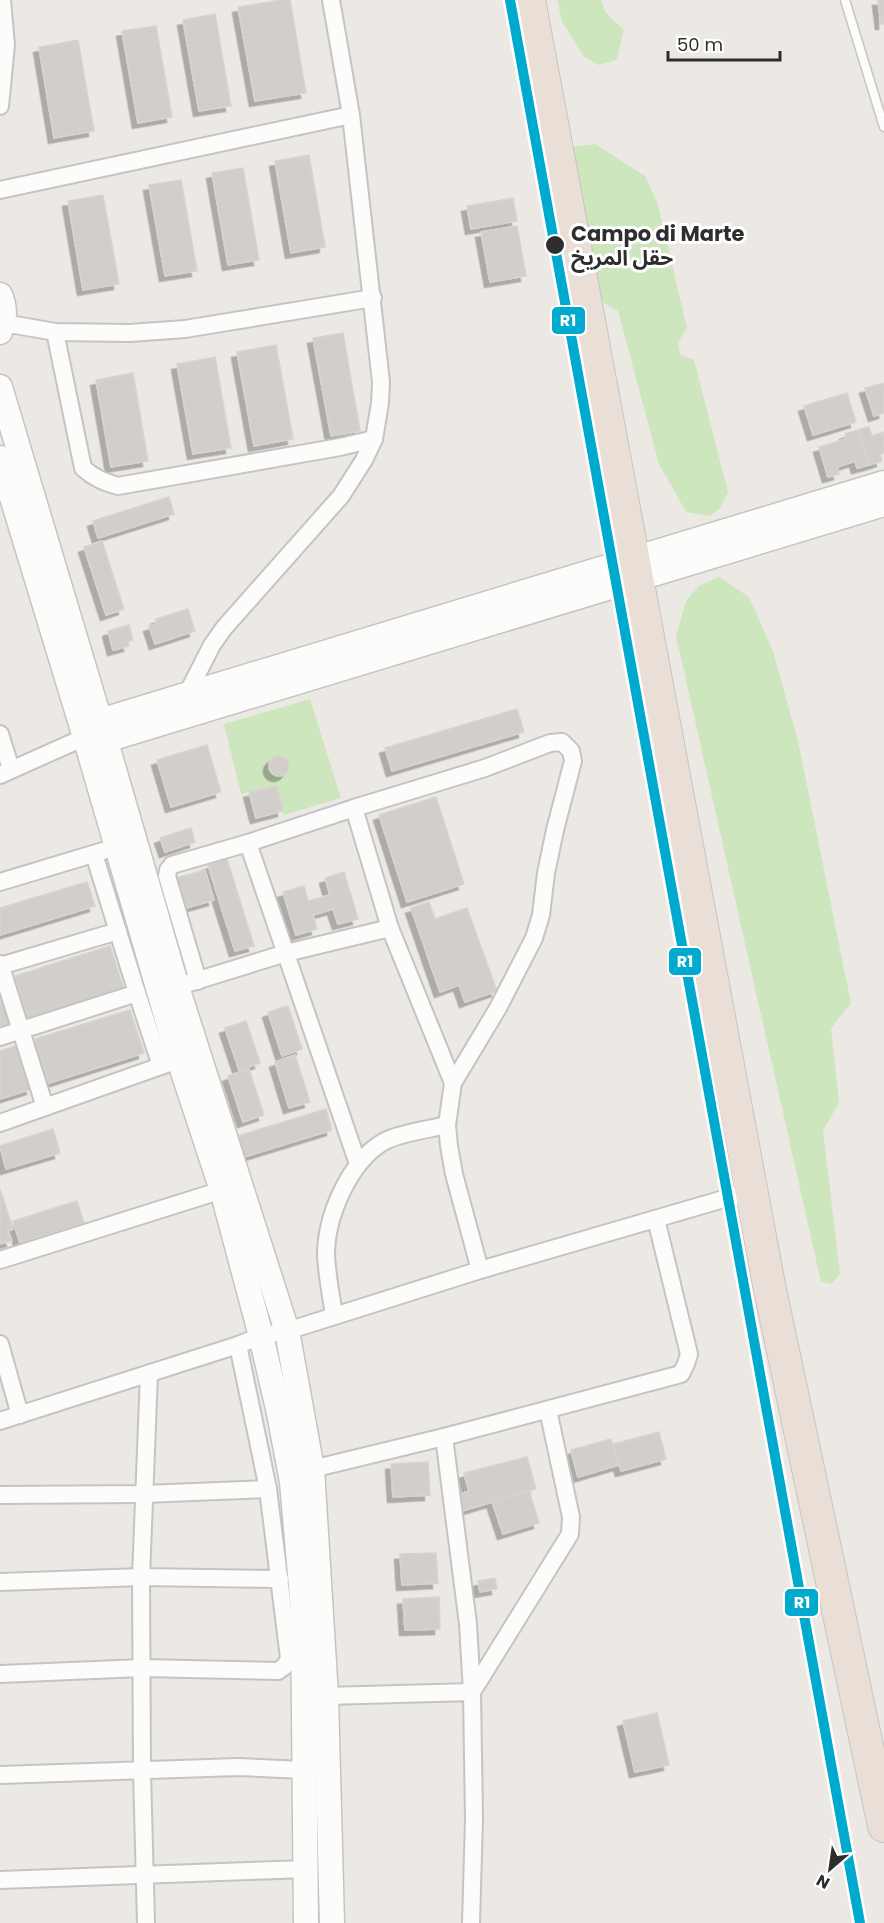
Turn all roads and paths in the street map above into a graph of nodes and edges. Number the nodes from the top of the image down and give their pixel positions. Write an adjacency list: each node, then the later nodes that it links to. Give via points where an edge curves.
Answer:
1 (2, 0): 5 (street, via 6,45)
2 (331, 0): 6 (street)
3 (529, 0): 18 (highway)
4 (845, 0): 7 (lane)
5 (0, 106)
6 (351, 115): 8 (street); 10 (street)
7 (884, 127)
8 (0, 190)
9 (0, 295): 11 (main road, via 5,310)
10 (373, 298): 12 (street, via 185,329); 14 (street, via 381,381)
11 (2, 328): 12 (street)
12 (55, 332): 14 (street, via 83,468 105,482 118,486)
13 (0, 387): 20 (main road)
14 (374, 439): 19 (street, via 341,496 224,628)
15 (0, 458): 20 (main road)
16 (884, 483): 18 (main road)
17 (884, 504): 18 (main road)
18 (635, 569): 19 (main road); 20 (main road); 42 (highway)
19 (187, 694): 20 (main road)
20 (97, 732): 22 (street); 25 (main road); 31 (main road)
21 (0, 734): 22 (street)
22 (5, 772)
23 (354, 808): 24 (street); 27 (street); 36 (street, via 485,768 550,742 561,742 571,751 573,761 534,939)
24 (248, 843): 29 (street); 31 (street, via 172,865 168,870)
25 (105, 850): 26 (street); 28 (street); 35 (main road)
26 (0, 882)
27 (390, 928): 29 (street); 36 (street)
28 (118, 931): 30 (street); 32 (street)
29 (286, 953): 31 (street); 40 (street)
30 (0, 965): 33 (street)
31 (188, 984): 35 (main road)
32 (137, 993): 33 (street); 35 (street)
33 (21, 1030): 34 (street); 37 (street)
34 (0, 1037)
35 (179, 1059): 37 (street); 41 (main road); 47 (main road)
36 (453, 1083): 39 (street)
37 (45, 1107): 38 (street)
38 (0, 1124)
39 (447, 1125): 40 (street, via 387,1140); 45 (street, via 454,1174)
40 (358, 1164): 46 (street, via 334,1209 329,1231 326,1255)
41 (222, 1190): 44 (street); 48 (main road)
42 (751, 1191): 43 (street); 70 (highway)
43 (656, 1219): 45 (street); 52 (street, via 689,1354 681,1374)
44 (0, 1260)
45 (480, 1270): 46 (street)
46 (334, 1315): 47 (street)
47 (287, 1331): 48 (street); 56 (main road)
48 (261, 1336): 50 (street); 67 (main road, via 292,1482 303,1609)
49 (0, 1344): 53 (street)
50 (238, 1345): 51 (street); 57 (street)
51 (149, 1374): 53 (street); 58 (street)
52 (548, 1410): 55 (street); 65 (street, via 571,1517 570,1534)
53 (20, 1415): 54 (street)
54 (0, 1421)
55 (444, 1437): 56 (street); 65 (street, via 468,1624)
56 (312, 1469): 66 (main road)
57 (268, 1489): 58 (street); 61 (street)
58 (144, 1494): 59 (street); 60 (street)
59 (0, 1495)
60 (141, 1577): 61 (street); 62 (street); 63 (street)
61 (280, 1579): 63 (street, via 289,1658 278,1671)
62 (0, 1582)
63 (142, 1668): 64 (street); 68 (street)
64 (0, 1674)
65 (472, 1692): 66 (street); 77 (street)
66 (326, 1696): 76 (main road)
67 (304, 1770): 68 (street, via 238,1767); 71 (main road)
68 (142, 1771): 69 (street); 72 (street)
69 (0, 1775)
70 (884, 1826)
71 (306, 1869): 72 (street); 75 (main road)
72 (144, 1875): 73 (street); 74 (street)
73 (0, 1880)
74 (146, 1923)
75 (306, 1923)
76 (332, 1923)
77 (471, 1923)

